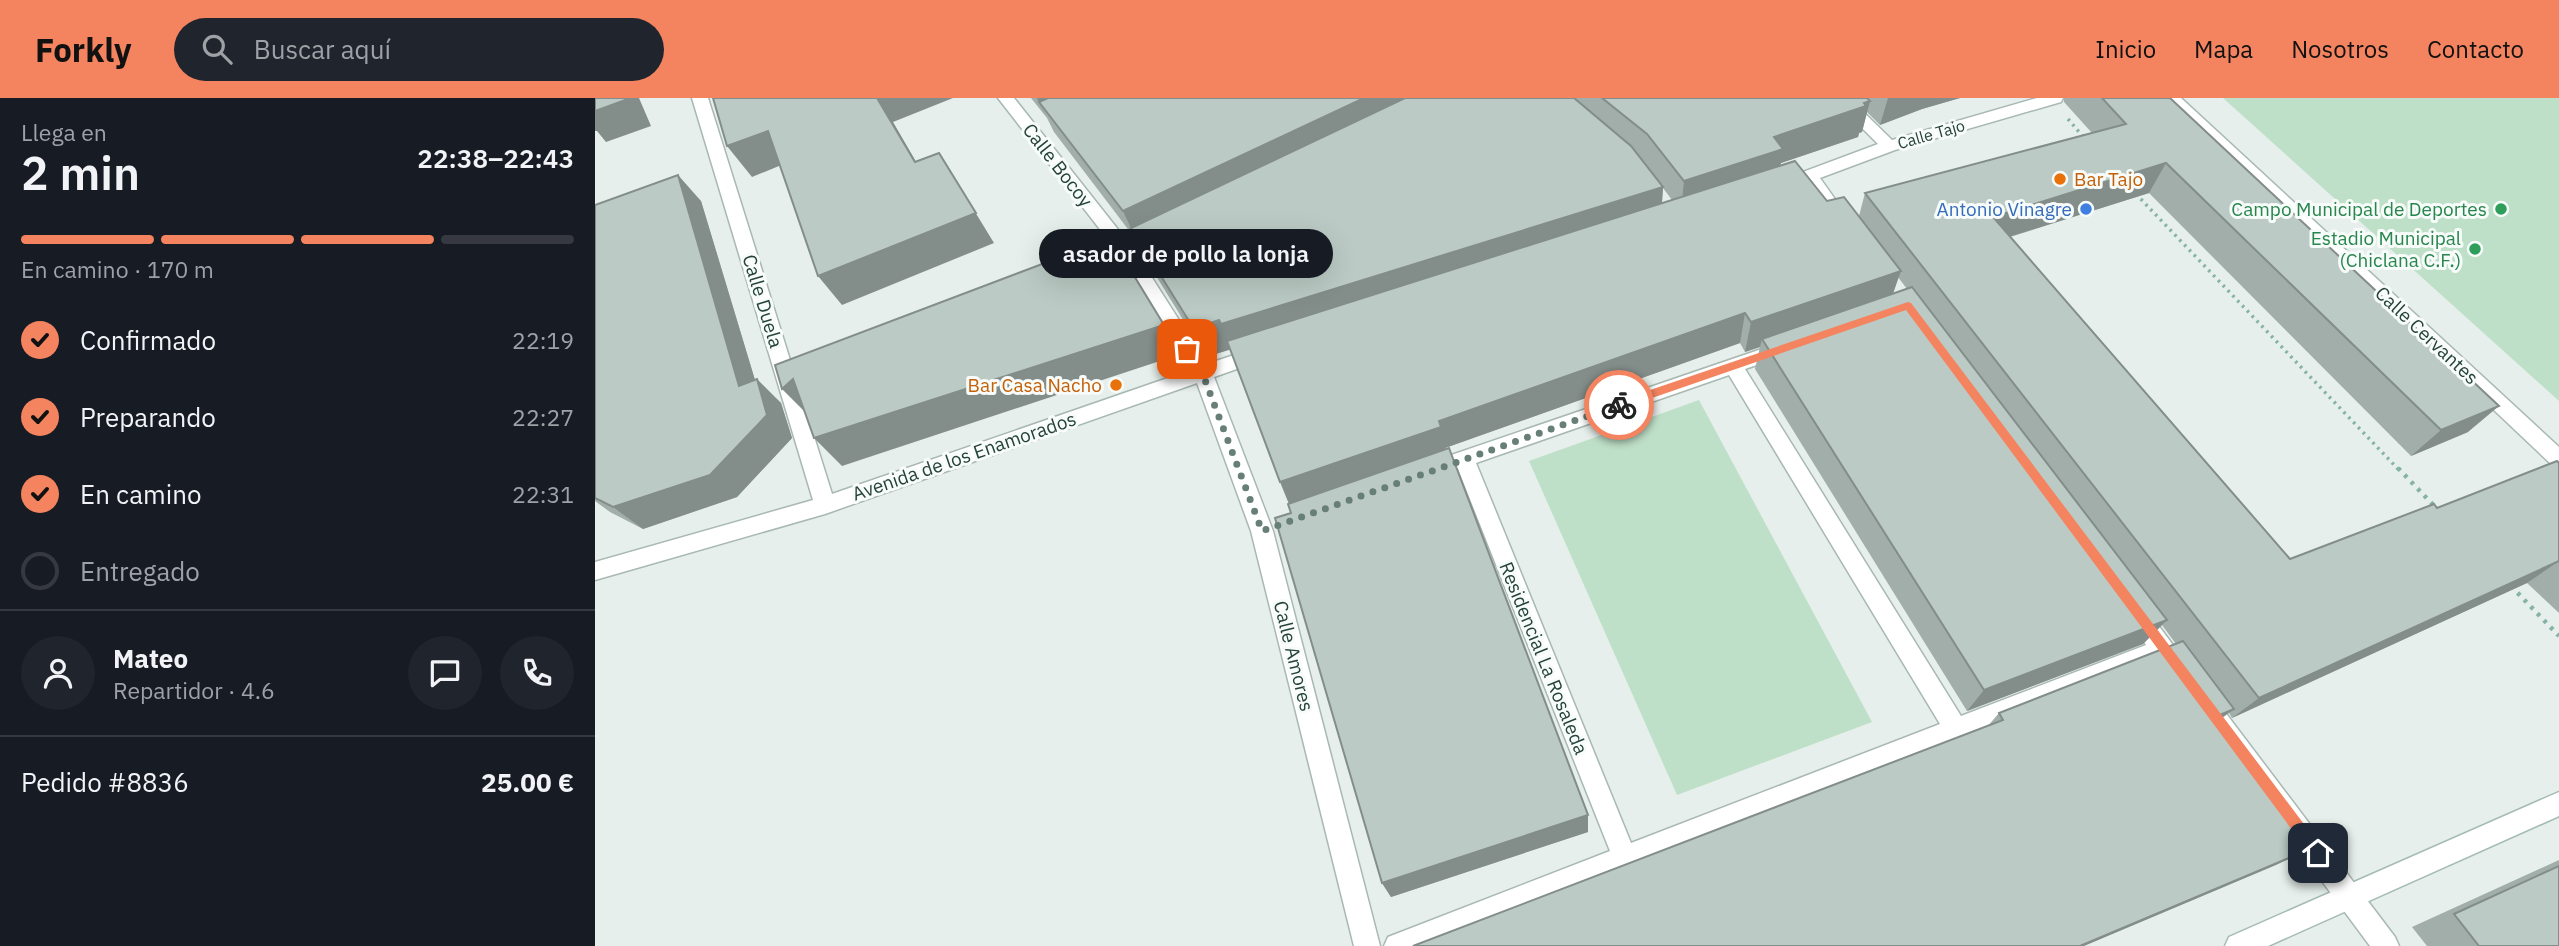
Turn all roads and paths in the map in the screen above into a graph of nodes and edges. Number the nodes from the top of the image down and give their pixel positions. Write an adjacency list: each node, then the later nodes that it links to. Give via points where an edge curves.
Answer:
1 (1006, 98): 15 (street, Calle Bocoy, via 1136,252)
2 (1840, 98): 6 (street)
3 (2172, 98): 17 (street, Calle Cervantes)
4 (2053, 99): 6 (street, Calle Tajo); 7 (path)
5 (707, 108): 19 (street, Calle Duela)
6 (1889, 146): 8 (street, Calle Tajo)
7 (2091, 146)
8 (1809, 177): 10 (street); 11 (street)
9 (2129, 186): 20 (path)
10 (1761, 193)
11 (1853, 236)
12 (1808, 340): 14 (street)
13 (1281, 347): 15 (street, Avenida de los Enamorados)
14 (1733, 366): 16 (street); 26 (street)
15 (1202, 372): 19 (street, Avenida de los Enamorados); 30 (street, Calle Amores, via 1268,528)
16 (1464, 459): 18 (street); 28 (street, Residencial La Rosaleda)
17 (2559, 459)
18 (1413, 477)
19 (825, 505): 21 (street, Avenida de los Enamorados)
20 (2440, 511)
21 (595, 571)
22 (2503, 577): 24 (path)
23 (2121, 593): 25 (street)
24 (2559, 636)
25 (2162, 649): 26 (street); 29 (street)
26 (1956, 729): 28 (street)
27 (2559, 804): 29 (street)
28 (1625, 858): 31 (street)
29 (2350, 897): 32 (street); 33 (street)
30 (1367, 946)
31 (1397, 946)
32 (2238, 946)
33 (2386, 946)

